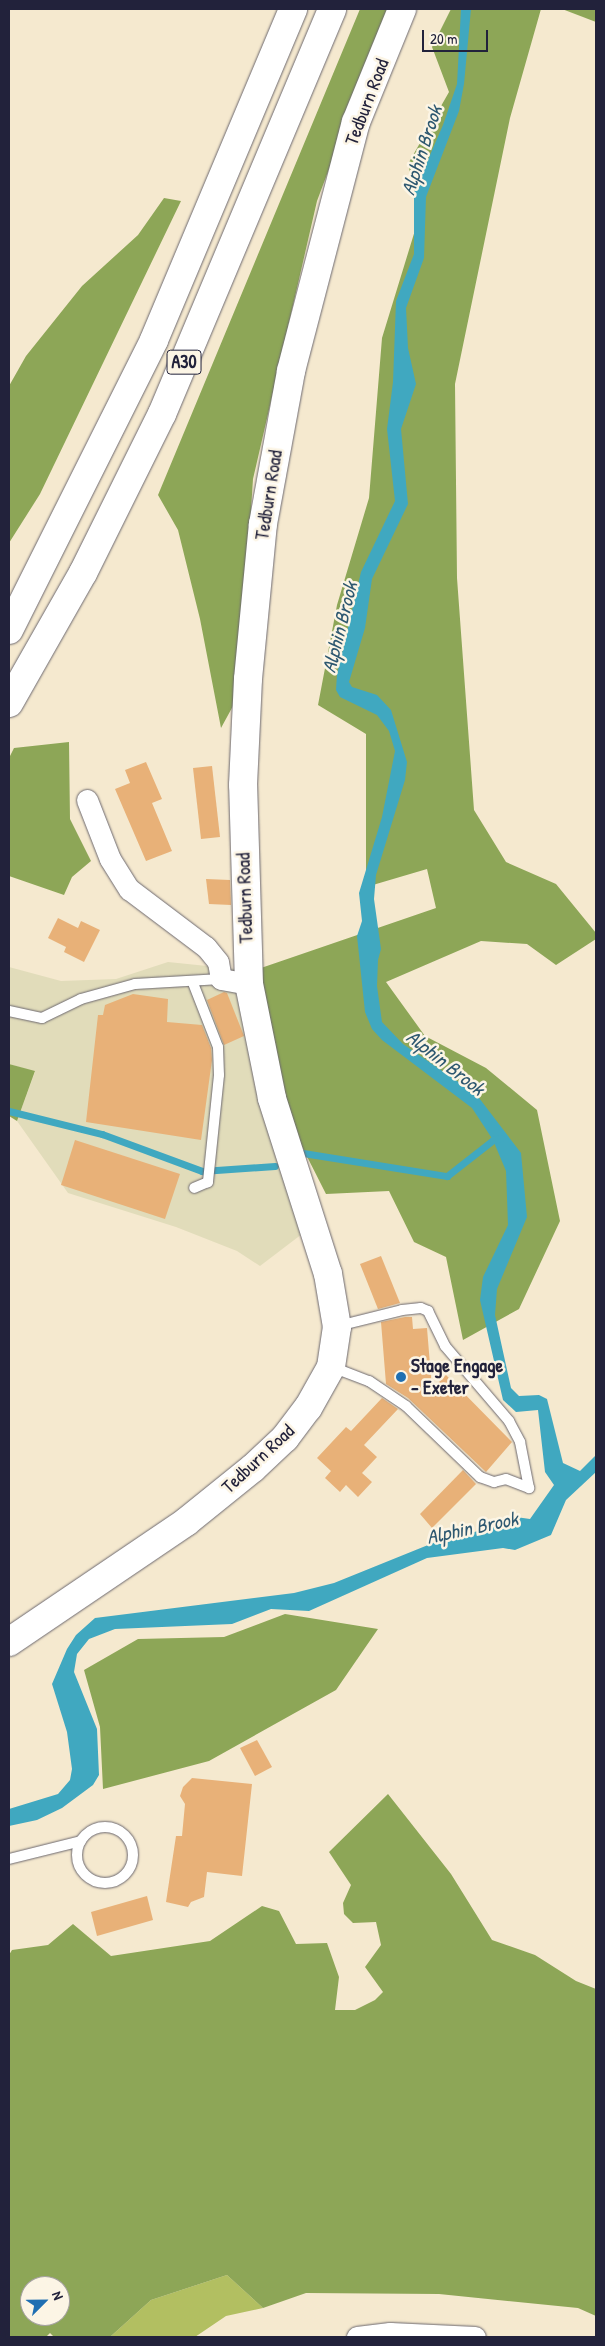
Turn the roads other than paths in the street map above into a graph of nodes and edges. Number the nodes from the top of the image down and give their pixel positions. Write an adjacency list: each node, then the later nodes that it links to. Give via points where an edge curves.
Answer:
1 (293, 9): 4 (main road, A30, via 154,340)
2 (332, 9): 5 (main road, A30, via 162,414 83,573)
3 (402, 9): 9 (main road, Tedburn Road, via 356,122 329,218 291,371 263,524 248,679 243,785)
4 (9, 630)
5 (9, 703)
6 (86, 800): 7 (street, via 110,859 129,889 206,947 218,962)
7 (222, 979): 8 (lane); 9 (street)
8 (193, 983): 10 (lane, via 135,984 81,999 42,1018); 11 (lane, via 218,1047 219,1075 208,1182)
9 (249, 984): 12 (main road, Tedburn Road, via 272,1098 328,1274)
10 (9, 1011)
11 (194, 1188)
12 (337, 1326): 13 (main road, Tedburn Road); 13 (lane, via 402,1310 421,1308 428,1312 444,1346 509,1421 520,1442 528,1488 506,1479 494,1482 480,1477 406,1406 369,1381)
13 (331, 1367): 14 (main road, Tedburn Road, via 308,1408 285,1438 253,1468 186,1522)
14 (9, 1642)
15 (81, 1841): 15 (lane, via 100,1828 118,1830 130,1843 133,1852 129,1870 115,1881 106,1883 89,1878 78,1863); 16 (lane)
16 (9, 1859)
17 (357, 2337): 18 (street, via 390,2332)
18 (475, 2337)

